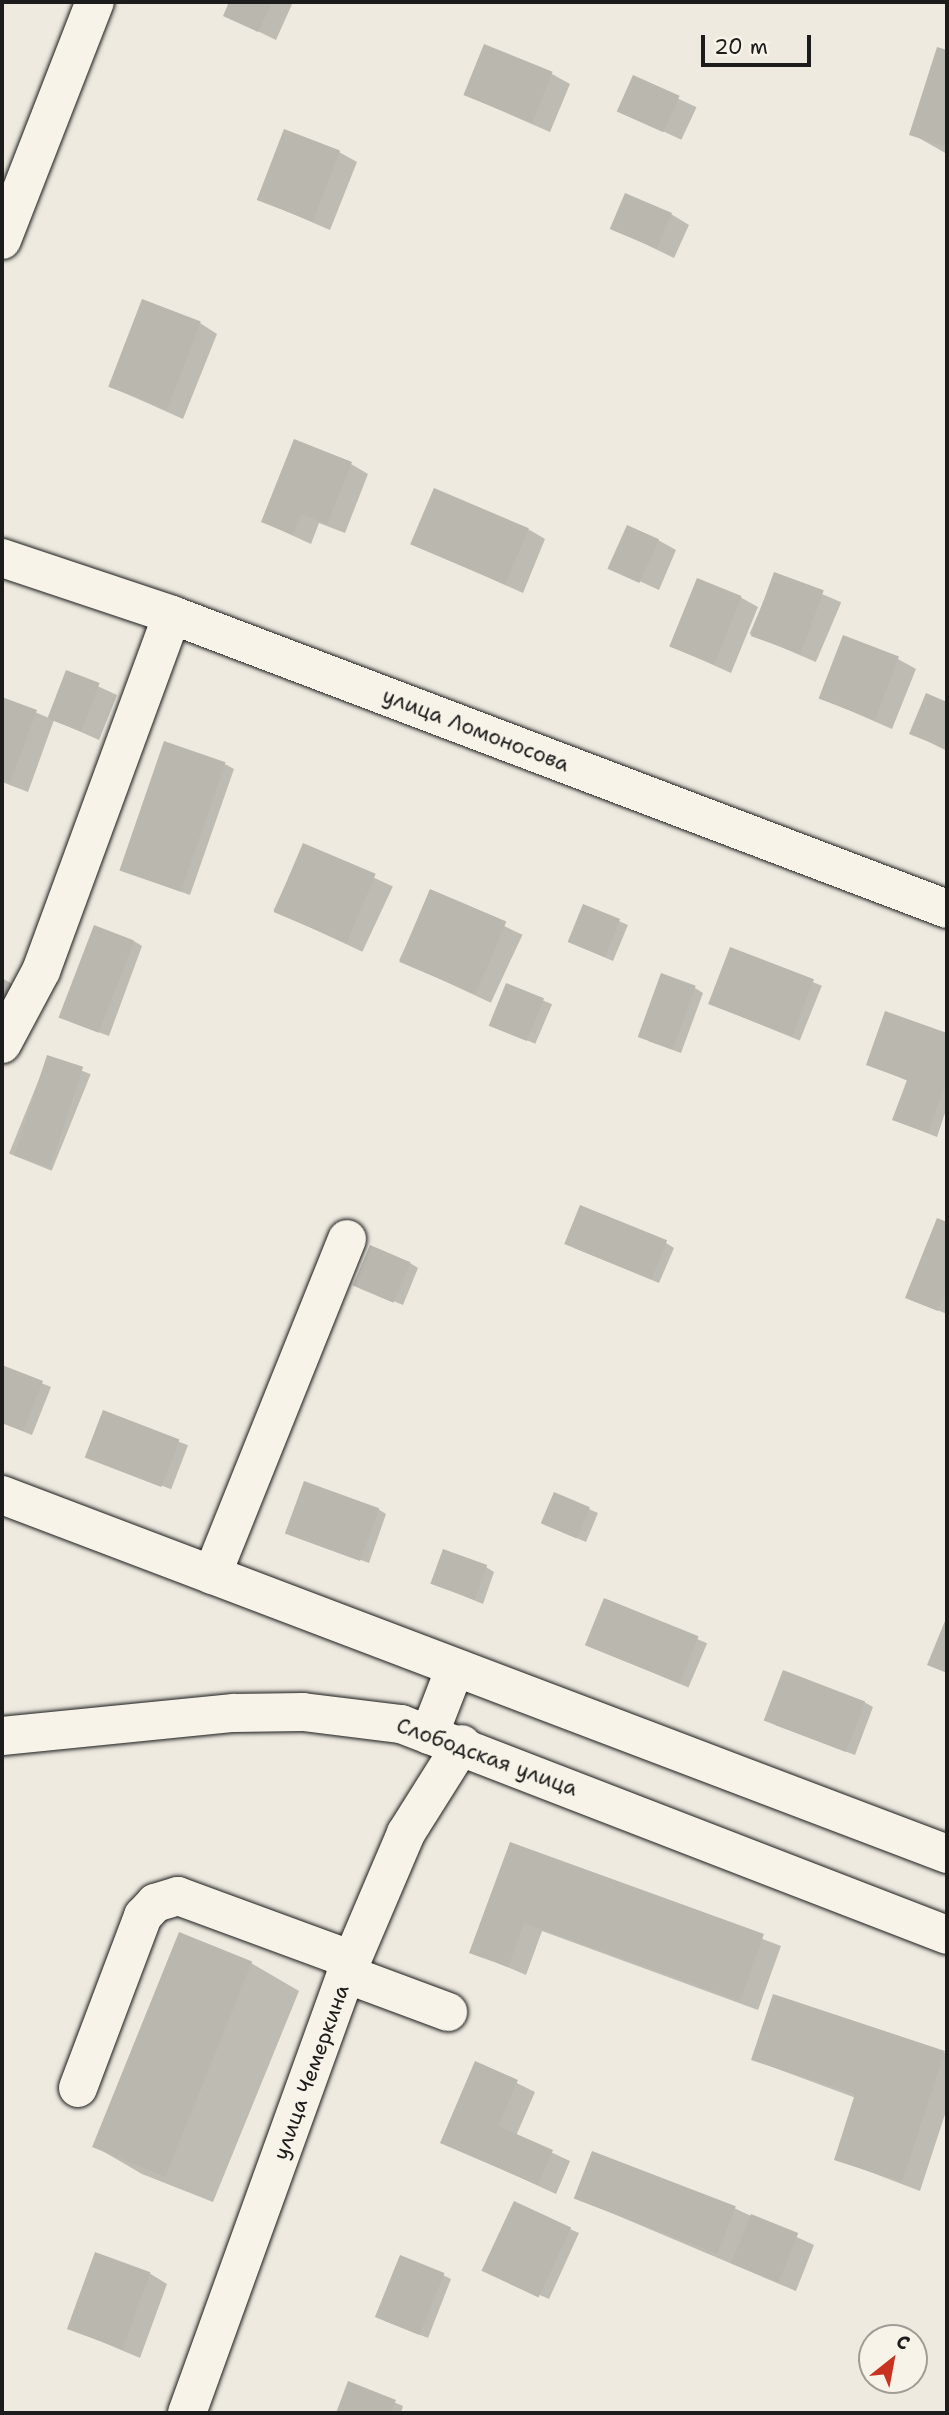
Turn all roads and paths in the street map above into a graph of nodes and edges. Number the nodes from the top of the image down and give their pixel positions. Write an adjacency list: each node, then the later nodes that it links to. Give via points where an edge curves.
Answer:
1 (95, 2): 2 (street)
2 (2, 240)
3 (2, 558): 4 (street, улица Ломоносова)
4 (172, 615): 5 (street, улица Ломоносова); 6 (street, via 41,971)
5 (947, 909)
6 (2, 1044)
7 (347, 1239): 9 (street)
8 (2, 1495): 9 (street)
9 (212, 1575): 10 (street)
10 (455, 1668): 12 (street, улица Чемеркина); 13 (street)
11 (2, 1736): 12 (street, Слободская улица, via 234,1713 303,1712 374,1719)
12 (445, 1740): 14 (street, Слободская улица); 15 (street, улица Чемеркина)
13 (947, 1854)
14 (947, 1935)
15 (349, 1967): 16 (street); 17 (street, via 178,1896 155,1903 143,1916); 18 (street, улица Чемеркина)
16 (448, 2012)
17 (78, 2088)
18 (187, 2413)

